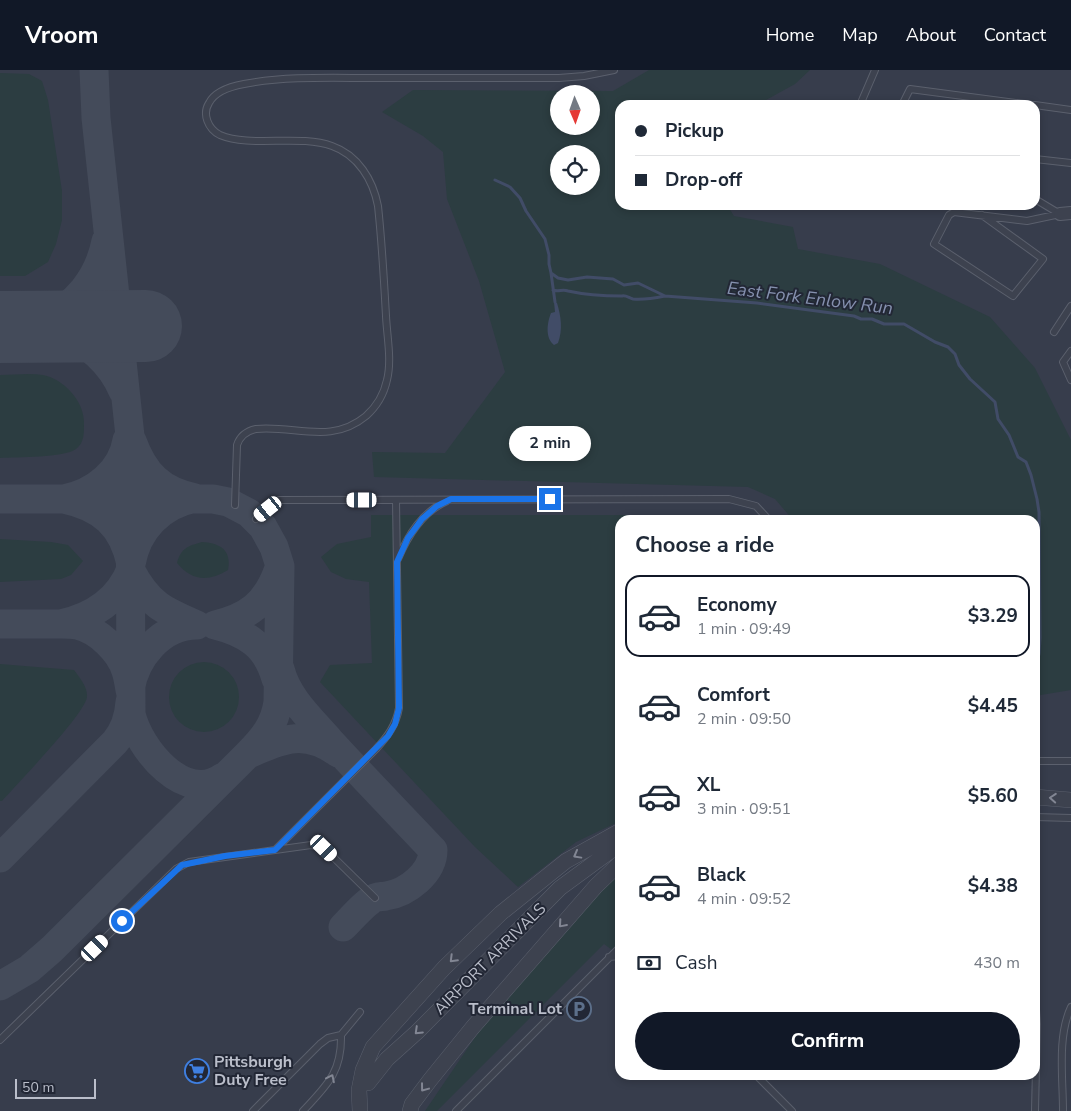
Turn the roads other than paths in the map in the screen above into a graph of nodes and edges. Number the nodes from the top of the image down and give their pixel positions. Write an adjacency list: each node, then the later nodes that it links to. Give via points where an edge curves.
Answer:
1 (614, 70): 19 (lane, via 572,78 273,80 232,87 211,99 206,108 207,118 218,134 241,139 324,143 345,152 366,174 378,206 388,343 385,387 371,411 356,423 320,433 255,430 240,438)
2 (875, 70): 3 (lane)
3 (862, 100)
4 (904, 100): 5 (lane, via 910,89)
5 (977, 100)
6 (1040, 106): 7 (lane)
7 (1071, 110)
8 (1040, 160): 9 (lane)
9 (1071, 163)
10 (1040, 201): 11 (lane)
11 (1066, 213): 12 (lane, via 1027,221)
12 (982, 215): 12 (lane, via 954,212 934,244 1013,296 1043,259)
13 (1071, 306): 14 (lane)
14 (1054, 332)
15 (1071, 351): 16 (lane, via 1063,362)
16 (1071, 380)
17 (451, 499): 18 (lane); 20 (lane, via 729,499 756,506); 22 (lane, via 422,519 408,538)
18 (396, 500): 21 (lane, via 279,500); 22 (lane)
19 (235, 505)
20 (764, 515)
21 (256, 519)
22 (397, 562): 31 (lane, via 399,708 395,724 376,749)
23 (1040, 761): 24 (lane)
24 (1071, 761)
25 (1040, 797): 26 (street, one-way to 25)
26 (1071, 800)
27 (1040, 817): 28 (lane)
28 (1071, 818)
29 (615, 834): 47 (street, one-way to 47, via 566,861 501,912 444,968 373,1048 363,1070 359,1090)
30 (615, 848): 43 (street, AIRPORT ARRIVALS, one-way to 43, via 560,888 387,1059)
31 (275, 850): 33 (lane, via 311,845 324,848); 40 (lane, via 182,865)
32 (615, 868): 44 (street, one-way to 44, via 473,1026)
33 (375, 898)
34 (615, 952): 36 (lane)
35 (615, 956): 36 (lane)
36 (610, 957): 48 (lane)
37 (1071, 1008): 51 (lane, via 1063,1033)
38 (360, 1012): 39 (lane)
39 (341, 1036): 45 (lane, via 328,1038 320,1044); 46 (lane, one-way to 39, via 329,1084 339,1060)
40 (0, 1040)
41 (761, 1080): 49 (lane)
42 (1036, 1080): 50 (lane)
43 (368, 1083)
44 (409, 1109)
45 (253, 1111)
46 (302, 1111)
47 (360, 1111)
48 (456, 1111)
49 (792, 1111)
50 (1036, 1111)
51 (1063, 1111)

